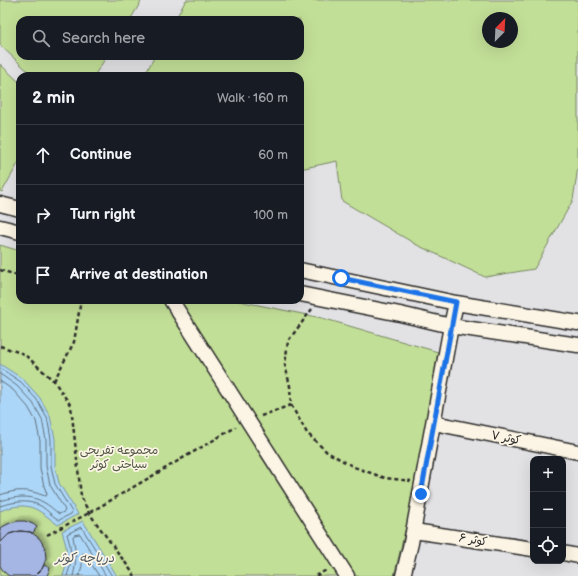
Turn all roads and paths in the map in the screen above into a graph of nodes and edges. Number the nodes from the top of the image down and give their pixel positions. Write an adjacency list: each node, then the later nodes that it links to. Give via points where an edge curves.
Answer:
1 (0, 204): 2 (street)
2 (16, 208)
3 (0, 227): 4 (street)
4 (16, 231)
5 (0, 270): 7 (path)
6 (304, 271): 10 (street)
7 (16, 275)
8 (304, 295): 9 (street)
9 (321, 298): 14 (street); 18 (path, via 288,341 285,365)
10 (456, 302): 13 (street); 14 (street)
11 (80, 304): 17 (path, via 74,342)
12 (174, 304): 19 (street)
13 (578, 322)
14 (451, 326): 15 (street); 20 (street)
15 (578, 345)
16 (0, 346): 17 (path, via 24,354)
17 (54, 381): 23 (path, via 70,406 81,496)
18 (291, 405): 19 (path); 22 (path, via 307,433 327,452 354,468 385,478)
19 (248, 421): 23 (path); 30 (street)
20 (434, 424): 21 (street, کوثر ۷); 22 (street)
21 (578, 452)
22 (423, 482): 24 (street)
23 (89, 512): 25 (path); 29 (path)
24 (414, 531): 26 (street, کوثر ۶); 31 (street)
25 (47, 535)
26 (530, 549)
27 (566, 554): 28 (street)
28 (578, 556)
29 (135, 576)
30 (347, 576)
31 (403, 576)

